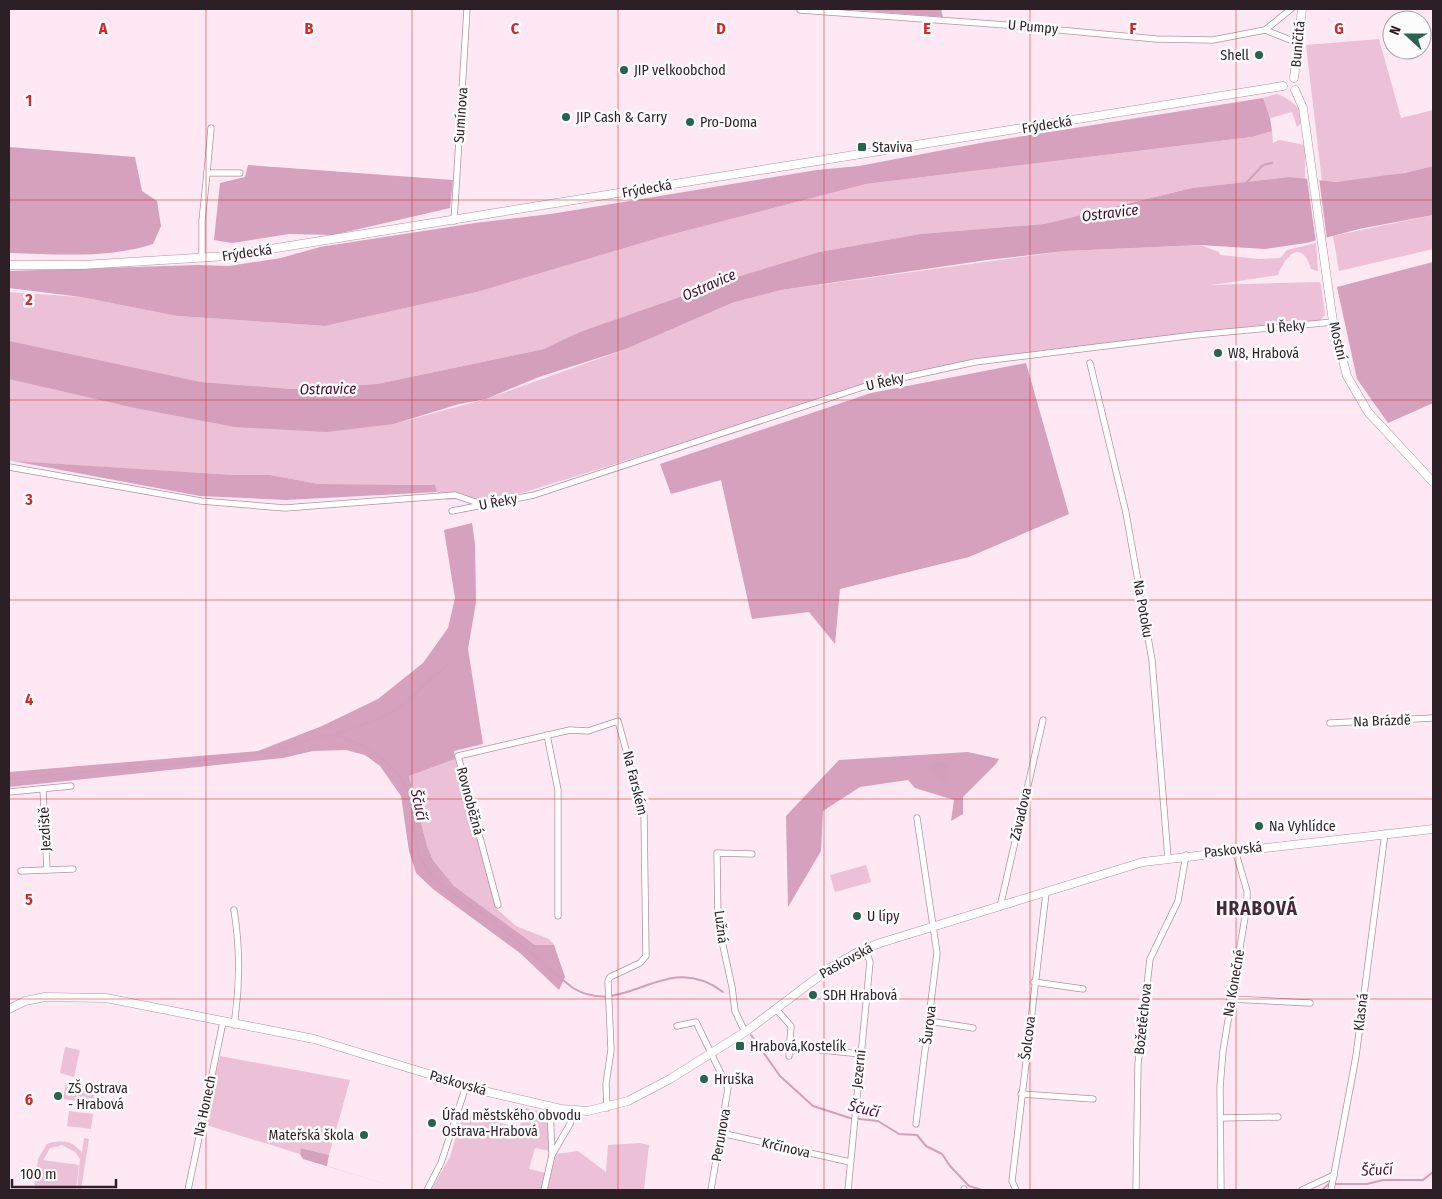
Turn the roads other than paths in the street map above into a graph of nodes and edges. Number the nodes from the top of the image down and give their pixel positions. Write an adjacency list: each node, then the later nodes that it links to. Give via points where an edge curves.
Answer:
1 (467, 9): 13 (street, Sumínova)
2 (1290, 9): 5 (street, U Pumpy)
3 (1302, 9): 6 (main road, Buničitá)
4 (800, 10): 5 (street, U Pumpy, via 1156,38 1213,40)
5 (1265, 30): 6 (street)
6 (1298, 43): 7 (main road, Buničitá)
7 (1294, 78): 8 (main road, via 1286,79); 9 (main road, via 1298,84)
8 (1284, 86): 9 (main road, via 1288,92); 13 (main road, Frýdecká)
9 (1295, 90): 16 (main road, Mostní, via 1303,108)
10 (211, 128): 11 (street)
11 (206, 173): 12 (street); 14 (street)
12 (240, 173)
13 (454, 221): 14 (main road, Frýdecká)
14 (202, 258): 15 (main road, Frýdecká, via 82,265)
15 (9, 265)
16 (1333, 322): 19 (main road, Mostní, via 1347,376 1357,395 1368,412); 20 (street, U Řeky, via 975,362 869,385 534,495)
17 (1090, 364): 35 (street, Na Potoku, via 1126,513 1152,660)
18 (9, 466): 20 (street, via 211,502 285,508 455,495)
19 (1433, 482)
20 (483, 505): 21 (street, U Řeky)
21 (452, 511)
22 (1433, 718): 24 (street, Na Brázdě)
23 (1043, 720): 41 (street, Závadova)
24 (1330, 722)
25 (547, 735): 40 (street, Rovnoběžná, via 458,756); 43 (street, via 558,790); 66 (street, Na Farském, via 570,730 588,731 618,721 644,815 646,956 640,963 610,977 608,981 611,1050 606,1084)
26 (71, 786): 27 (street, Jezdiště)
27 (43, 789): 28 (street, Jezdiště); 37 (street, Jezdiště)
28 (9, 792)
29 (917, 818): 44 (street)
30 (1433, 829): 31 (main road, Paskovská)
31 (1385, 833): 32 (main road, Paskovská); 74 (street, Klasná, via 1356,1056)
32 (1235, 850): 34 (main road, Paskovská); 48 (street, Na Konečné, via 1247,891 1247,905)
33 (752, 854): 57 (street, Lužná, via 717,853 718,923 734,1011)
34 (1186, 856): 35 (main road, Paskovská); 81 (street, Božetěchova, via 1178,901 1150,959 1138,1064)
35 (1168, 858): 39 (main road, Paskovská, via 1137,863)
36 (73, 869): 37 (street, Jezdiště)
37 (47, 870): 38 (street, Jezdiště)
38 (21, 871)
39 (1046, 893): 41 (main road, Paskovská); 46 (street, Šolcova)
40 (498, 905)
41 (1000, 907): 44 (main road, Paskovská)
42 (234, 910): 54 (street, via 239,953)
43 (558, 916)
44 (933, 926): 45 (main road, Paskovská); 52 (street, Šurova, via 938,953)
45 (865, 948): 51 (main road, Paskovská, via 822,973); 60 (street, Jezerní, via 870,962)
46 (1034, 982): 47 (street); 63 (street, Šolcova)
47 (1082, 989)
48 (1230, 999): 49 (street); 69 (street, Na Konečné, via 1223,1051)
49 (1310, 1003)
50 (10, 1007): 53 (main road, Paskovská, via 45,997 90,997)
51 (776, 1009): 57 (main road, Paskovská); 61 (street, via 791,1026)
52 (929, 1021): 56 (street); 70 (street, Šurova)
53 (223, 1022): 54 (main road, Paskovská); 75 (street, Na Honech)
54 (234, 1024): 62 (main road, Paskovská, via 335,1044)
55 (677, 1026): 59 (street, Perunova, via 696,1022)
56 (973, 1028)
57 (745, 1032): 59 (main road, Paskovská)
58 (821, 1050): 60 (street)
59 (711, 1054): 66 (main road, Paskovská, via 639,1096); 71 (street, Perunova, via 728,1088)
60 (861, 1054): 73 (street, Jezerní)
61 (789, 1056)
62 (466, 1086): 65 (main road, Paskovská); 76 (street, via 441,1163)
63 (1021, 1094): 64 (street); 80 (street, Šolcova, via 1012,1181)
64 (1093, 1099)
65 (550, 1107): 67 (main road, Paskovská); 72 (street)
66 (607, 1108): 67 (main road, Paskovská)
67 (573, 1111): 72 (street)
68 (1278, 1117): 69 (street)
69 (1221, 1118): 82 (street, Na Konečné)
70 (916, 1124)
71 (721, 1133): 73 (street, Krčínova); 78 (street, Perunova)
72 (552, 1155): 77 (street)
73 (850, 1162): 79 (street, Jezerní)
74 (1334, 1175): 83 (street); 84 (street, Klasná)
75 (188, 1190)
76 (427, 1190)
77 (544, 1190)
78 (712, 1190)
79 (848, 1190)
80 (1016, 1190)
81 (1136, 1190)
82 (1221, 1190)
83 (1302, 1190)
84 (1331, 1190)

